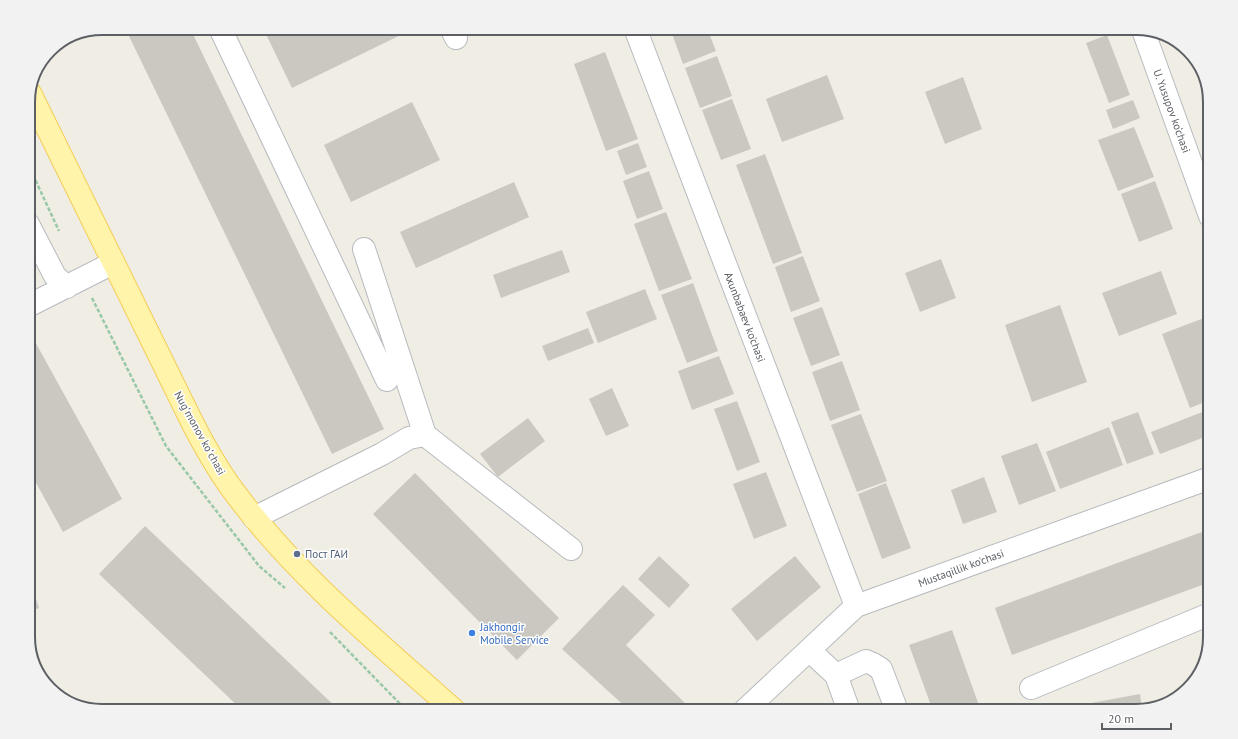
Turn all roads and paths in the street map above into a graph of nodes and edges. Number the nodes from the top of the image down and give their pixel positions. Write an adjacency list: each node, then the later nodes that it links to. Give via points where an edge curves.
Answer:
1 (223, 35): 11 (street)
2 (638, 35): 16 (street, Axunbabaev ko'chasi)
3 (1145, 36): 5 (street, U. Yusupov ko‘chasi)
4 (35, 103): 8 (main road, Nugʻmonov koʻchasi)
5 (1203, 197)
6 (35, 237): 9 (street, via 55,276)
7 (364, 249): 12 (street)
8 (113, 263): 9 (street); 14 (main road, Nugʻmonov koʻchasi, via 206,448 232,490)
9 (67, 287): 10 (street)
10 (35, 303)
11 (387, 380)
12 (424, 435): 14 (street, via 410,438); 15 (street)
13 (1203, 481): 16 (street, Mustaqillik ko'chasi)
14 (254, 518): 21 (main road, Nugʻmonov koʻchasi, via 331,599)
15 (571, 549)
16 (856, 606): 18 (street, Mustaqillik ko'chasi)
17 (1203, 617): 20 (street)
18 (808, 650): 19 (street); 22 (street, Mustaqillik ko'chasi)
19 (836, 675): 23 (street); 24 (street, via 866,661 873,664 881,669)
20 (1031, 688)
21 (447, 704)
22 (751, 704)
23 (846, 704)
24 (894, 704)

